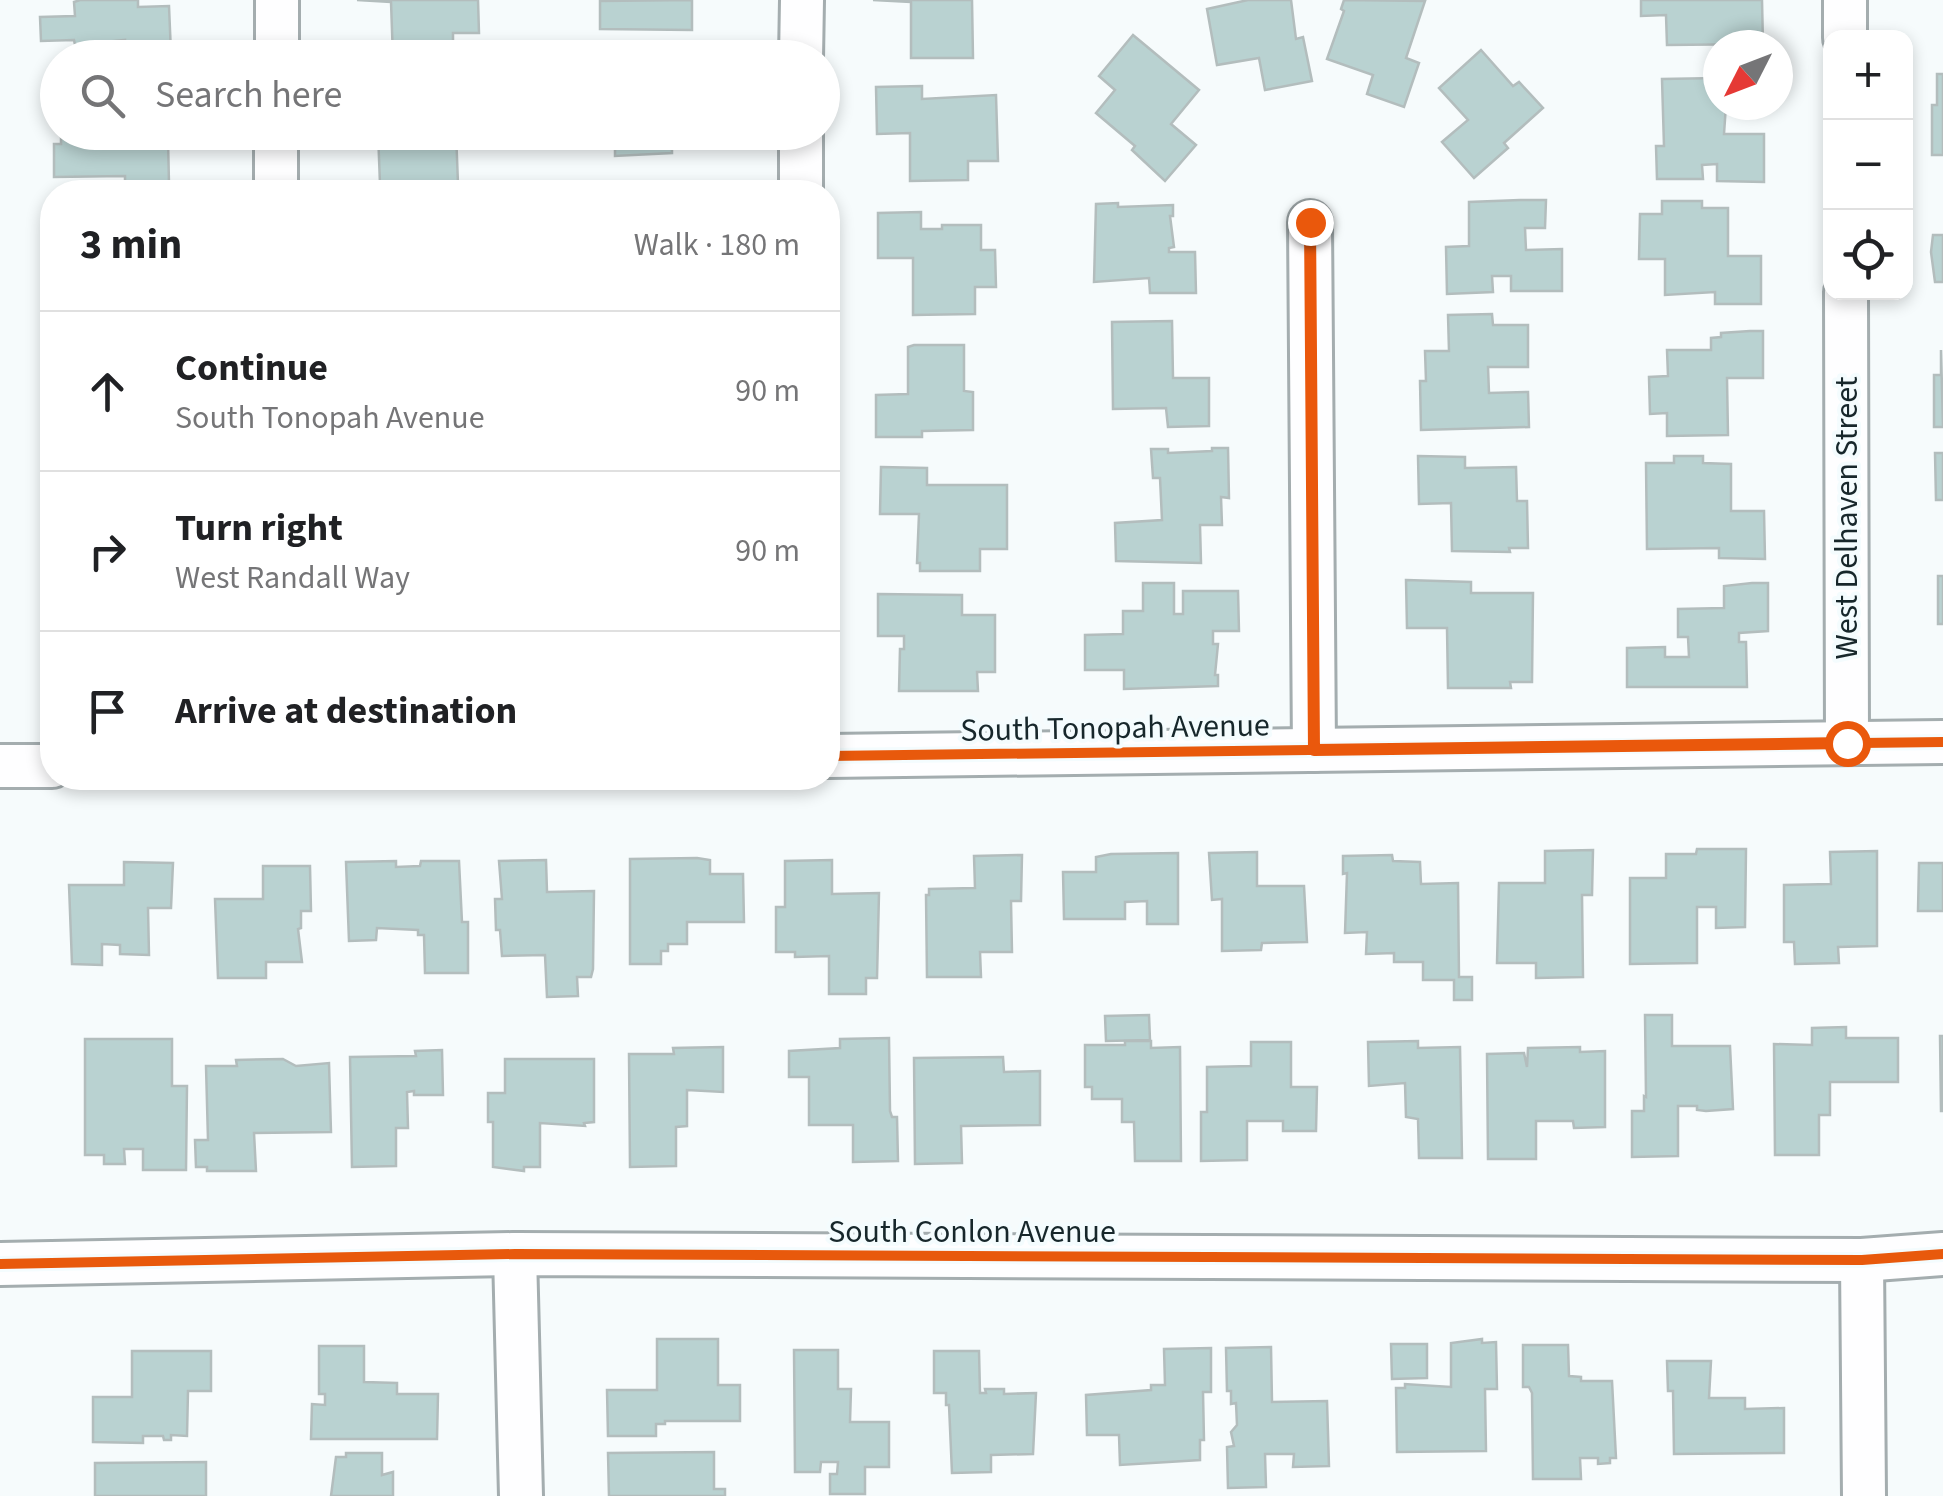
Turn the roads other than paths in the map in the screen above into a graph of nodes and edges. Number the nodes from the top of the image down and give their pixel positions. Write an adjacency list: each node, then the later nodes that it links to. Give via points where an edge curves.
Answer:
1 (277, 0): 5 (street)
2 (802, 0): 6 (street)
3 (1845, 0): 4 (street)
4 (1845, 30)
5 (277, 40)
6 (801, 40)
7 (276, 150): 9 (street)
8 (801, 150): 10 (street)
9 (276, 180)
10 (800, 180)
11 (1310, 222): 15 (street)
12 (1846, 300): 14 (street, West Delhaven Street)
13 (1943, 742): 14 (street, South Tonopah Avenue)
14 (1847, 743): 15 (street, South Tonopah Avenue)
15 (1314, 750): 16 (street, South Tonopah Avenue)
16 (840, 756)
17 (0, 766): 18 (street)
18 (40, 766)
19 (515, 1254): 21 (street, South Conlon Avenue); 22 (street, South Conlon Avenue); 23 (street)
20 (1943, 1254): 21 (street, South Conlon Avenue)
21 (1862, 1260): 24 (street)
22 (0, 1264)
23 (520, 1496)
24 (1864, 1496)

